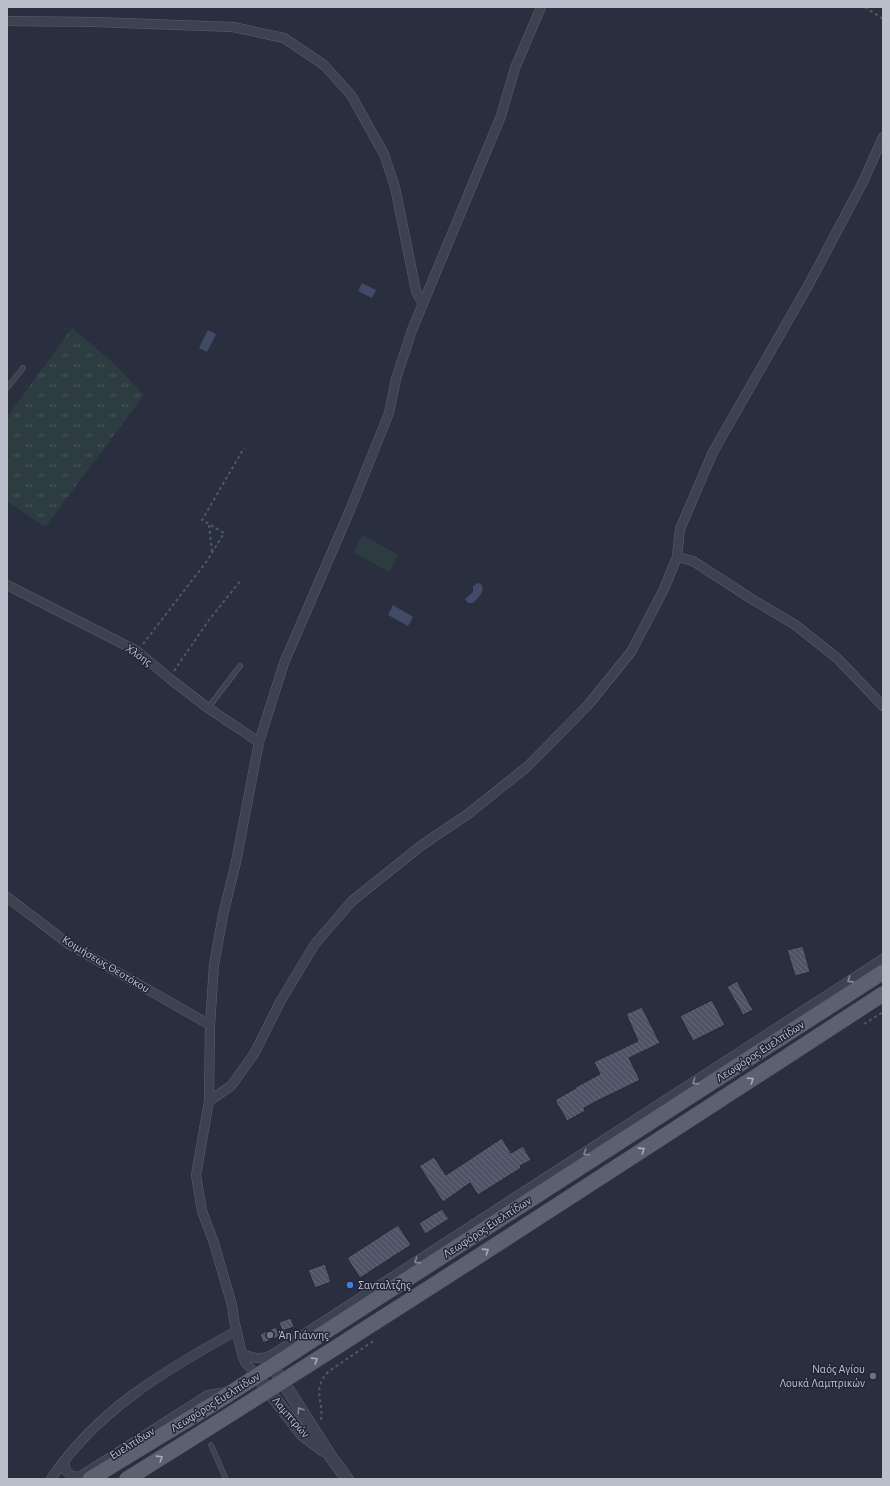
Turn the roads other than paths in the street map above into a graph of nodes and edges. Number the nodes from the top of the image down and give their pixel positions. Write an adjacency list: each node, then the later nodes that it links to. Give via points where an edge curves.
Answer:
1 (541, 7): 4 (street, via 515,68 501,116)
2 (7, 21): 4 (street, via 233,27 284,38 324,65 351,95 384,154 395,187 416,291)
3 (883, 137): 7 (street, via 863,182 809,284 713,452 680,529)
4 (423, 303): 12 (street, via 396,379 389,413 284,663)
5 (23, 368): 6 (lane)
6 (7, 388)
7 (678, 557): 10 (street, via 694,561 794,624 837,658); 18 (street, via 631,652 588,706 528,766 468,814 422,845 352,902 315,944 280,1002 254,1054 231,1086)
8 (7, 585): 11 (street, Χλόης, via 137,651)
9 (240, 666): 11 (lane)
10 (883, 706)
11 (208, 708): 12 (street, Χλόης)
12 (259, 742): 17 (street, via 214,965)
13 (7, 897): 17 (street, Κοιμήσεως Θεοτόκου, via 70,945)
14 (883, 959): 20 (street, one-way to 20, via 272,1355 254,1358)
15 (883, 972): 21 (main road, Λεωφόρος Ευελπίδων)
16 (883, 994): 23 (main road, Λεωφόρος Ευελπίδων, one-way to 16)
17 (210, 1025): 18 (street)
18 (208, 1101): 19 (street, via 196,1175 202,1211 232,1305)
19 (236, 1332): 20 (street); 27 (street, via 151,1380 93,1428)
20 (242, 1354): 22 (street, via 245,1362)
21 (272, 1365): 22 (main road, Λεωφόρος Ευελπίδων); 23 (street, Λαμπτρών)
22 (257, 1376): 24 (street, Λαμπτρών); 28 (main road, Λεωφόρος Ευελπίδων, via 215,1403)
23 (282, 1381): 24 (main road, Λεωφόρος Ευελπίδων); 26 (street, Λαμπτρών, one-way to 23)
24 (268, 1391): 26 (street, Λαμπτρών, via 302,1434); 30 (main road, Λεωφόρος Ευελπίδων, one-way to 24)
25 (211, 1445): 31 (lane)
26 (329, 1454): 32 (street, Λαμπτρών)
27 (64, 1461): 28 (street, via 66,1471 72,1476); 29 (street)
28 (82, 1478)
29 (51, 1479)
30 (126, 1479)
31 (226, 1479)
32 (347, 1479)

